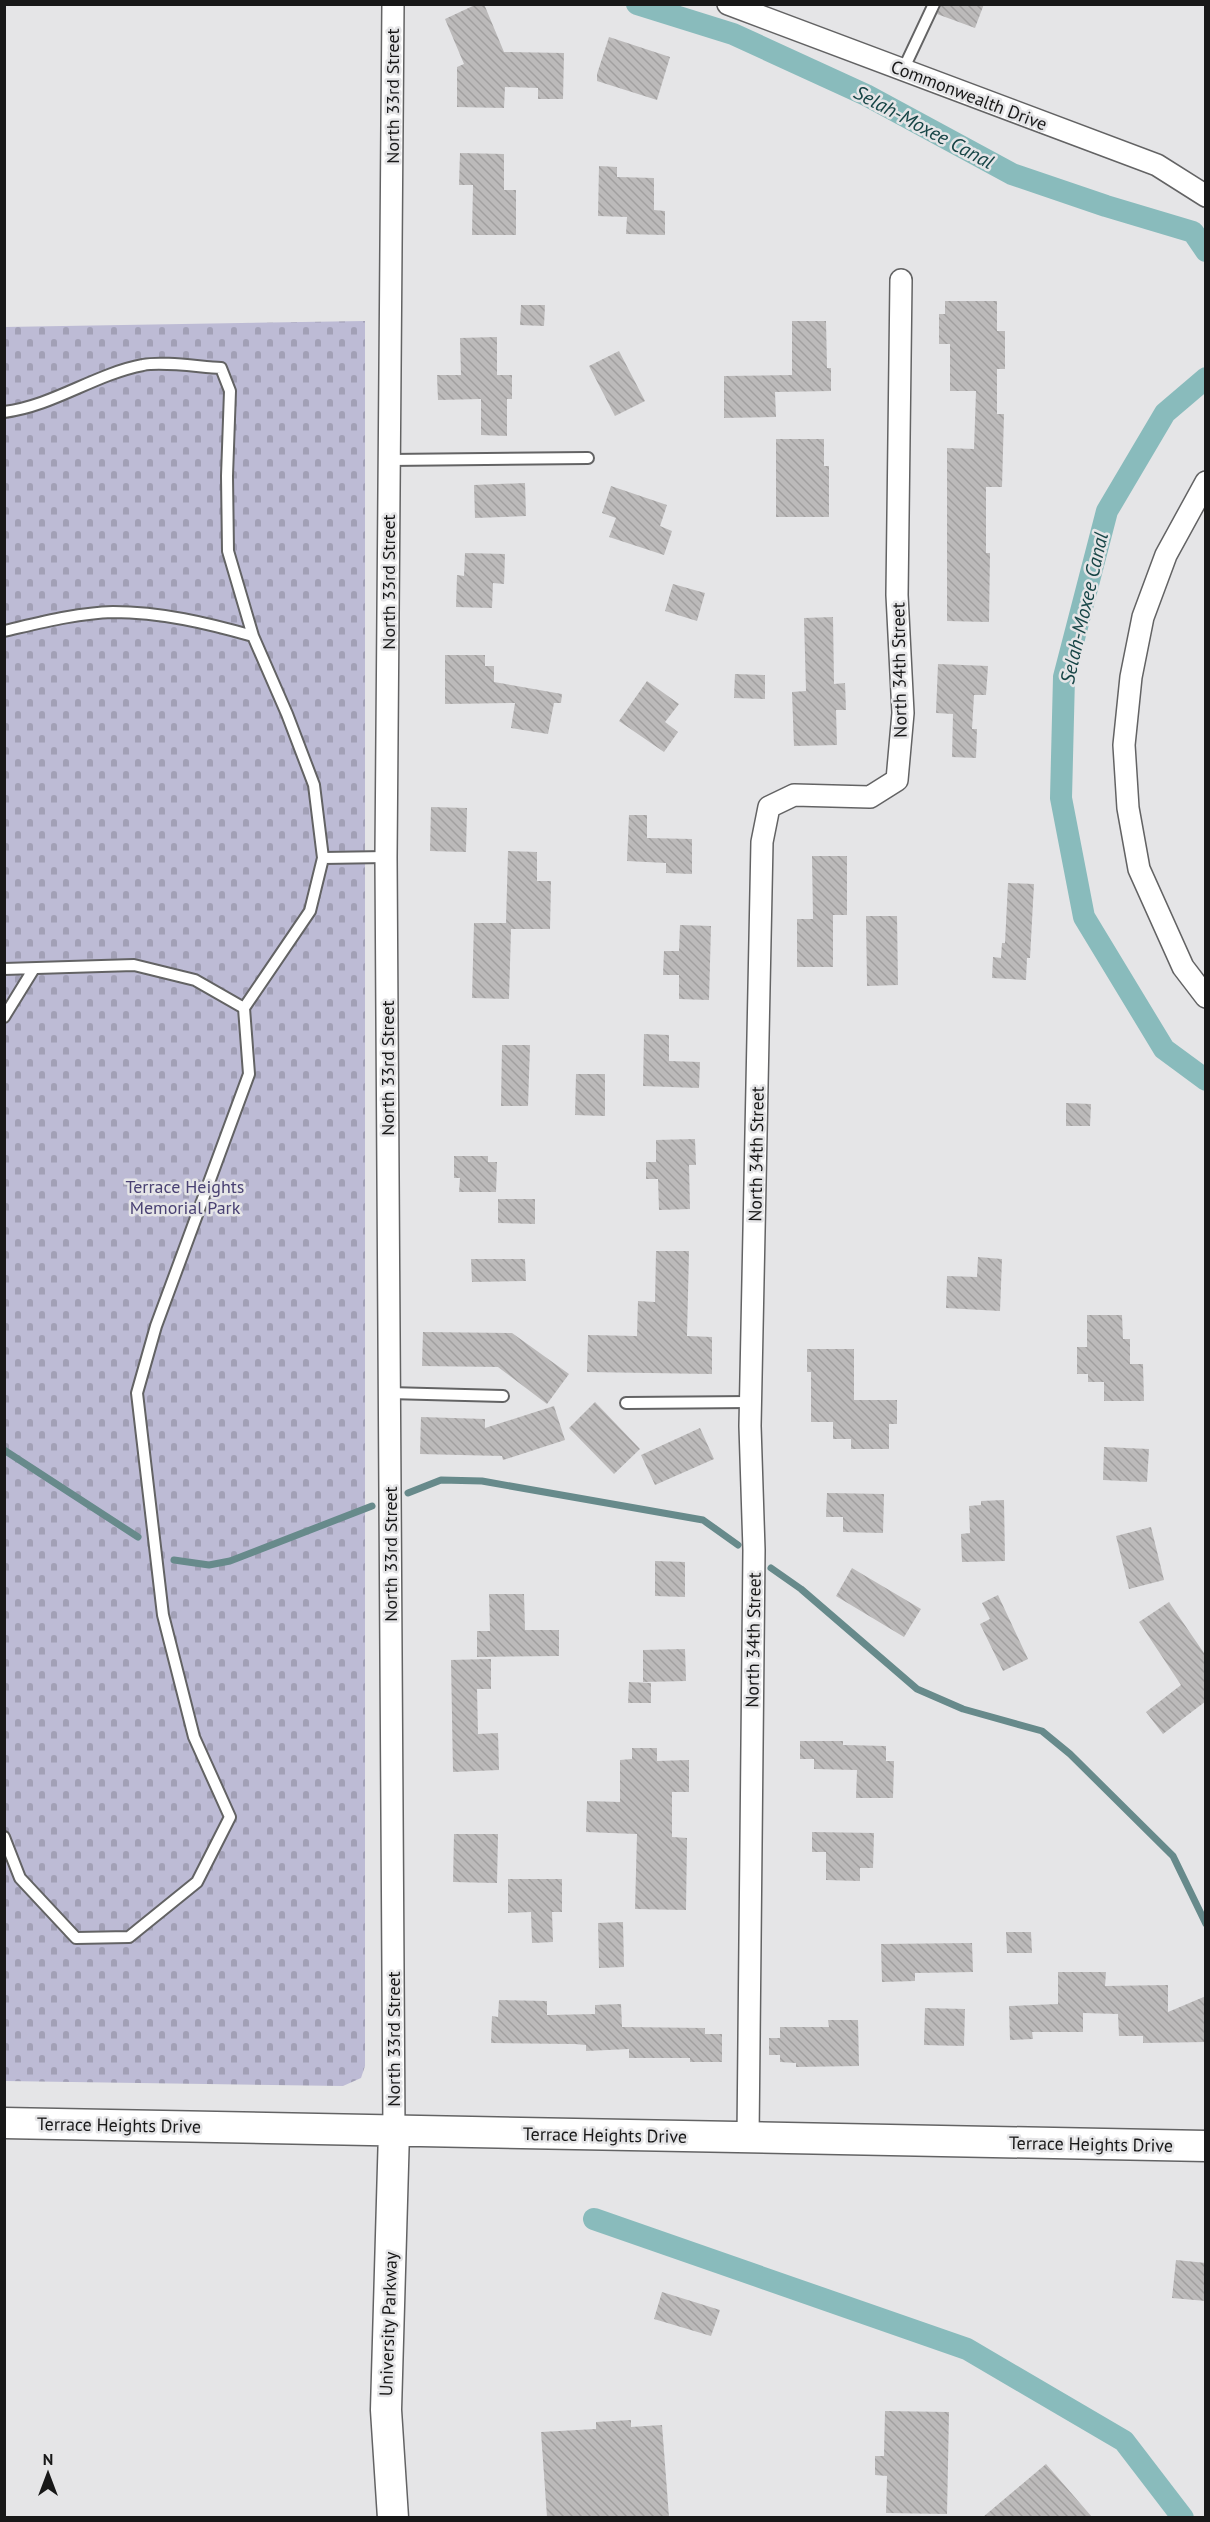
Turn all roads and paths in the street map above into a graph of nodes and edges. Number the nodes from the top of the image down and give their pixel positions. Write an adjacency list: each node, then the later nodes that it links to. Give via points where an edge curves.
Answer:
1 (393, 4): 9 (street, North 33rd Street)
2 (728, 4): 4 (street, Commonwealth Drive)
3 (934, 4): 4 (lane)
4 (903, 70): 5 (street, Commonwealth Drive, via 1157,165)
5 (1206, 195)
6 (901, 280): 22 (street, North 34th Street, via 897,595 903,713 897,780 870,797 794,795 769,807 762,842)
7 (4, 412): 12 (lane, via 22,410 98,378 145,364 221,368 230,391 228,551)
8 (588, 458): 9 (lane)
9 (389, 460): 13 (street, North 33rd Street)
10 (1206, 482): 17 (street, via 1166,555 1143,617 1131,677 1125,745 1128,808 1139,868 1183,967)
11 (4, 631): 12 (lane, via 112,612 162,615)
12 (253, 636): 14 (lane, via 314,785)
13 (386, 857): 14 (lane); 20 (street, North 33rd Street)
14 (323, 858): 18 (lane, via 310,911)
15 (4, 969): 16 (lane)
16 (33, 970): 18 (lane, via 134,965 195,980); 19 (lane)
17 (1206, 997)
18 (244, 1008): 24 (lane, via 249,1074 156,1326 137,1393 163,1615 194,1737 230,1817 197,1881 129,1937 76,1938 20,1878)
19 (4, 1017)
20 (389, 1393): 21 (lane); 26 (street, North 33rd Street)
21 (503, 1396)
22 (751, 1402): 23 (lane); 27 (street, North 34th Street, via 754,1550)
23 (626, 1403)
24 (4, 1837)
25 (4, 2123): 26 (main road, Terrace Heights Drive)
26 (394, 2131): 27 (main road, Terrace Heights Drive); 29 (main road, University Parkway, via 386,2410)
27 (748, 2138): 28 (main road, Terrace Heights Drive)
28 (1206, 2146)
29 (393, 2517)

